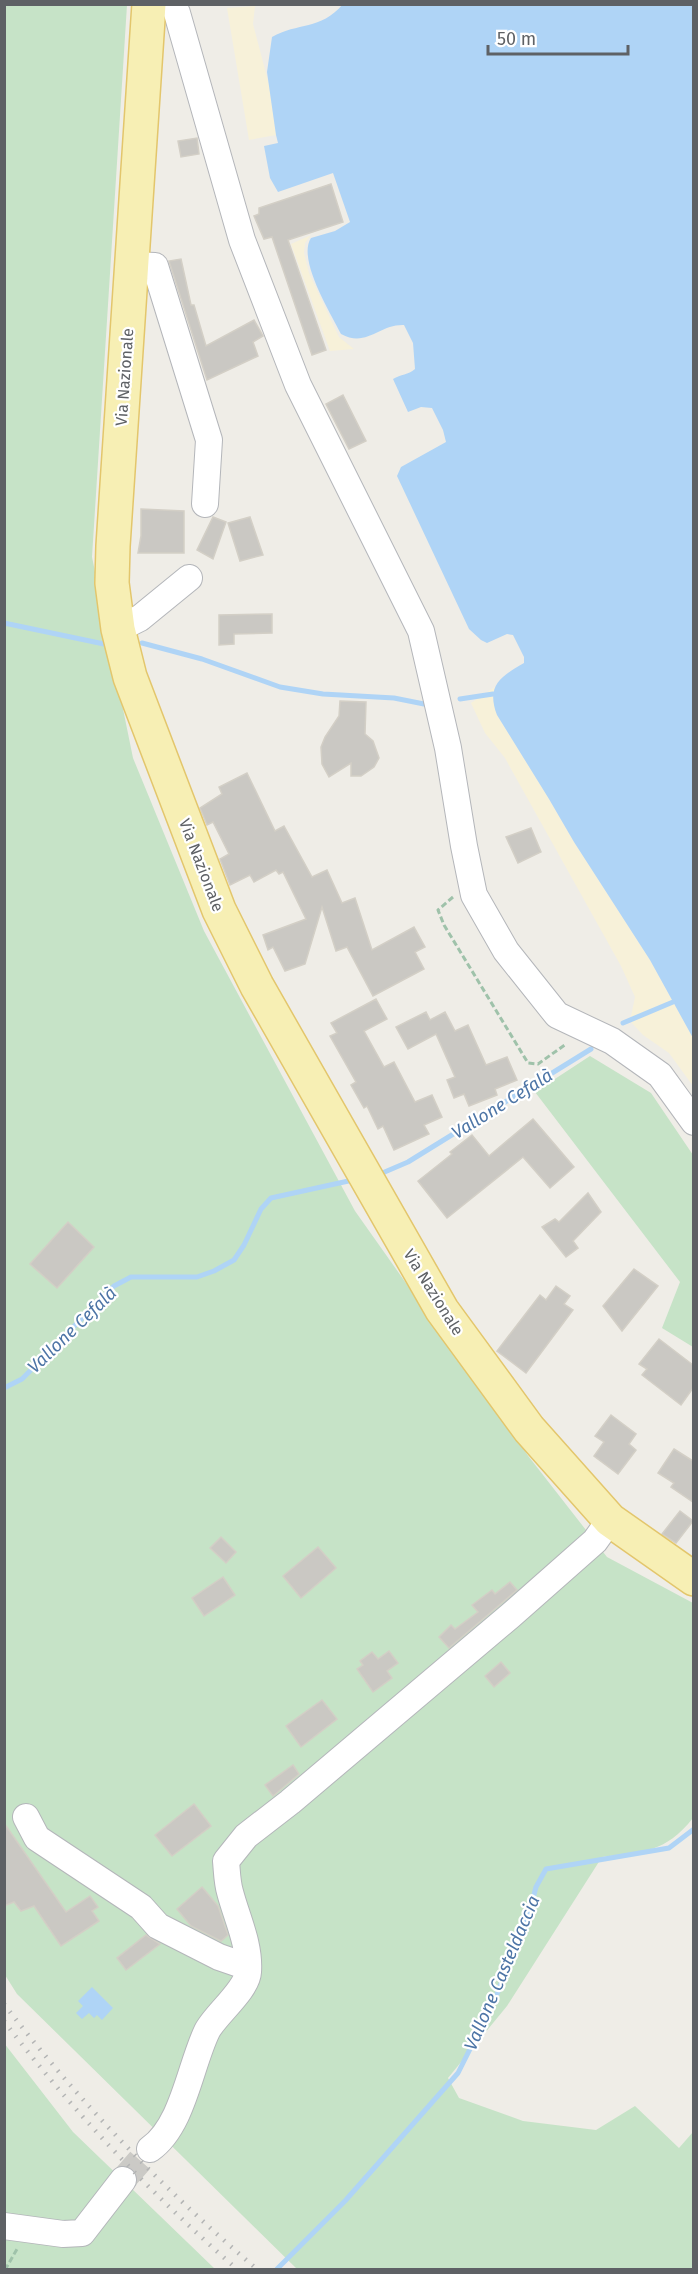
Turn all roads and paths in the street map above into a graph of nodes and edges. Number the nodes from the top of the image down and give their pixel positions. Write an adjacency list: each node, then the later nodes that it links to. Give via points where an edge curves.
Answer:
1 (149, 4): 3 (main road, Via Nazionale)
2 (173, 4): 9 (street, via 242,240 298,385 421,631 448,748 474,895 506,951 557,1015 612,1041 660,1074)
3 (131, 265): 4 (street, via 155,266 210,440); 6 (main road, Via Nazionale, via 113,546 112,583)
4 (205, 504)
5 (189, 578): 6 (street, via 140,618)
6 (118, 629): 10 (main road, Via Nazionale, via 130,677 219,910 263,997 442,1310 529,1429)
7 (455, 892): 8 (path, via 438,910 441,917 528,1062 538,1064)
8 (573, 1040)
9 (693, 1122)
10 (610, 1520): 11 (main road, Via Nazionale); 13 (street, via 595,1541 510,1616 246,1836 226,1861 229,1890 247,1946)
11 (693, 1579)
12 (26, 1817): 13 (street, via 37,1838 141,1907 158,1926)
13 (248, 1967): 14 (street, via 248,1975 208,2030 174,2122)
14 (150, 2149)
15 (123, 2180): 16 (street, via 82,2234)
16 (4, 2226)

